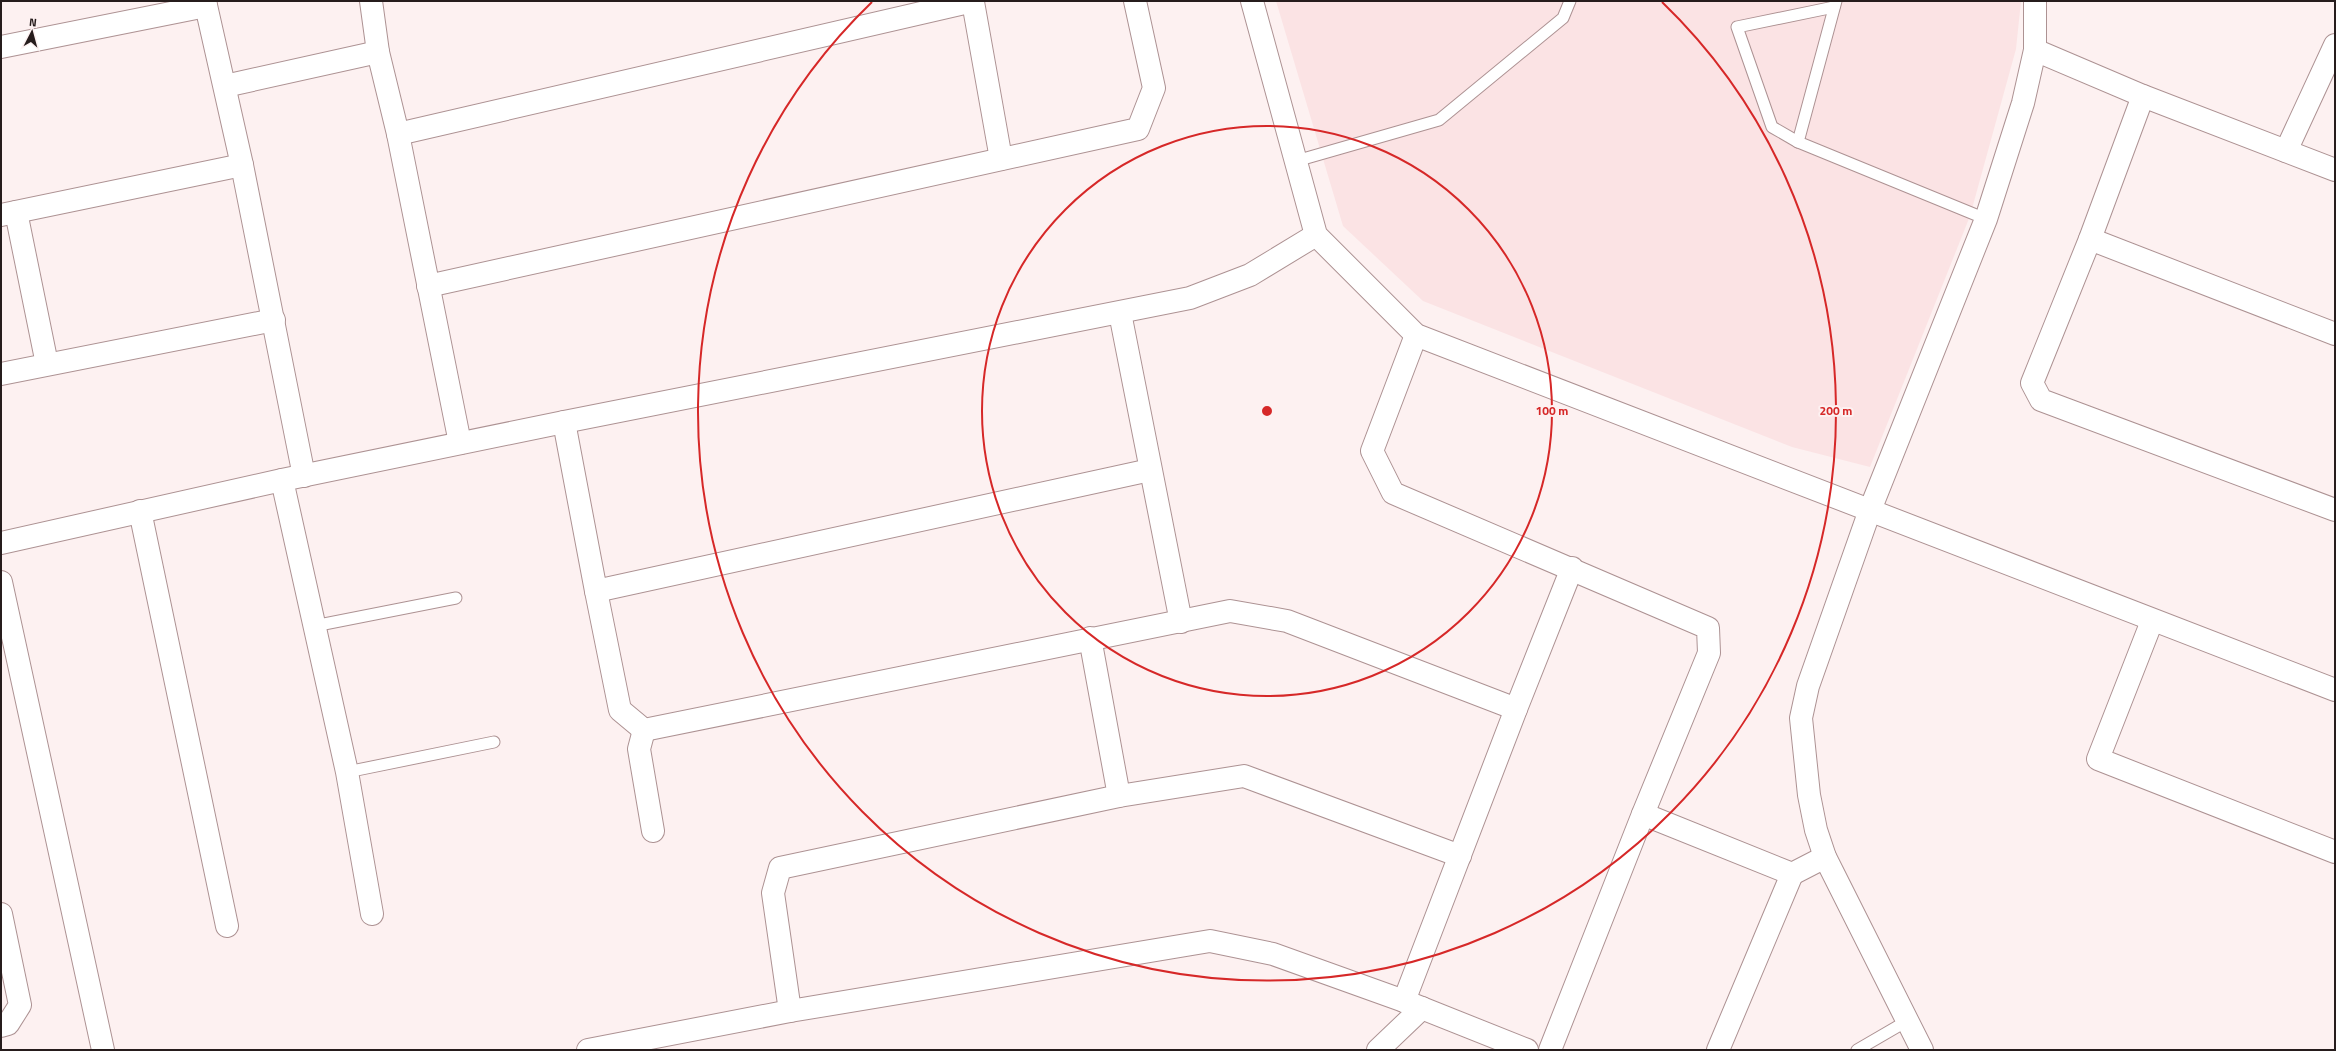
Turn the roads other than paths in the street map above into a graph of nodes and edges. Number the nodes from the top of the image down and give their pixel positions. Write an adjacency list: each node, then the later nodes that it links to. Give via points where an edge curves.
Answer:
1 (371, 1): 12 (street)
2 (973, 1): 15 (street); 18 (street)
3 (1135, 1): 18 (street, via 1154,88 1138,129)
4 (1252, 1): 19 (street)
5 (1570, 1): 19 (lane, via 1563,18 1439,120)
6 (2035, 1): 11 (street)
7 (206, 4): 10 (street); 13 (street)
8 (1835, 4): 16 (lane); 16 (lane, via 1737,27 1772,127)
9 (2335, 45): 17 (street)
10 (1, 47)
11 (2035, 50): 14 (street); 23 (street, via 2023,103)
12 (378, 52): 13 (street); 15 (street)
13 (225, 86): 20 (street)
14 (2143, 96): 17 (street); 25 (street)
15 (398, 134): 26 (street)
16 (1798, 142): 23 (lane)
17 (2286, 151): 21 (street)
18 (1001, 159): 26 (street)
19 (1296, 161): 24 (street)
20 (242, 165): 22 (street); 28 (street)
21 (2335, 170)
22 (8, 213): 31 (street)
23 (1986, 219): 38 (street)
24 (1316, 235): 27 (street, via 1250,275 1190,298); 30 (street)
25 (2090, 239): 29 (street); 39 (street, via 2032,383 2041,400)
26 (428, 286): 34 (street)
27 (1120, 313): 33 (street); 35 (street)
28 (274, 320): 31 (street); 36 (street)
29 (2335, 334)
30 (1416, 335): 38 (street); 42 (street, via 1372,451 1393,493)
31 (47, 364): 32 (street)
32 (1, 374)
33 (564, 422): 34 (street); 44 (street)
34 (460, 443): 36 (street)
35 (1150, 470): 44 (street); 47 (street)
36 (304, 476): 37 (street)
37 (282, 480): 40 (street); 48 (street)
38 (1870, 510): 46 (street); 60 (street, via 1808,686 1802,718 1809,795)
39 (2335, 510)
40 (140, 511): 41 (street); 64 (street)
41 (1, 543)
42 (1572, 568): 51 (street); 56 (street, via 1708,628 1709,653)
43 (1, 582): 69 (street)
44 (596, 591): 52 (street, via 620,710)
45 (456, 598): 48 (lane)
46 (2152, 621): 50 (street); 58 (street, via 2098,759)
47 (1181, 622): 49 (street); 51 (street, via 1230,611 1287,621)
48 (314, 626): 54 (street)
49 (1090, 638): 52 (street); 55 (street)
50 (2335, 690)
51 (1516, 709): 59 (street)
52 (644, 730): 57 (street, via 639,749)
53 (494, 742): 54 (lane)
54 (346, 772): 63 (street)
55 (1119, 796): 59 (street, via 1244,776); 66 (street, via 780,868 773,893)
56 (1643, 814): 61 (street); 73 (street)
57 (653, 832)
58 (2335, 852)
59 (1460, 856): 65 (street)
60 (1825, 857): 61 (street); 67 (street)
61 (1792, 874): 74 (street)
62 (1, 914): 68 (street, via 20,1005 8,1024)
63 (372, 914)
64 (227, 926)
65 (1413, 1004): 66 (street, via 1273,954 1210,941); 71 (street); 72 (street)
66 (790, 1011): 70 (street)
67 (1907, 1021): 75 (lane); 76 (street)
68 (1, 1026)
69 (103, 1050)
70 (588, 1050)
71 (1378, 1050)
72 (1527, 1050)
73 (1550, 1050)
74 (1718, 1050)
75 (1858, 1050)
76 (1922, 1050)

